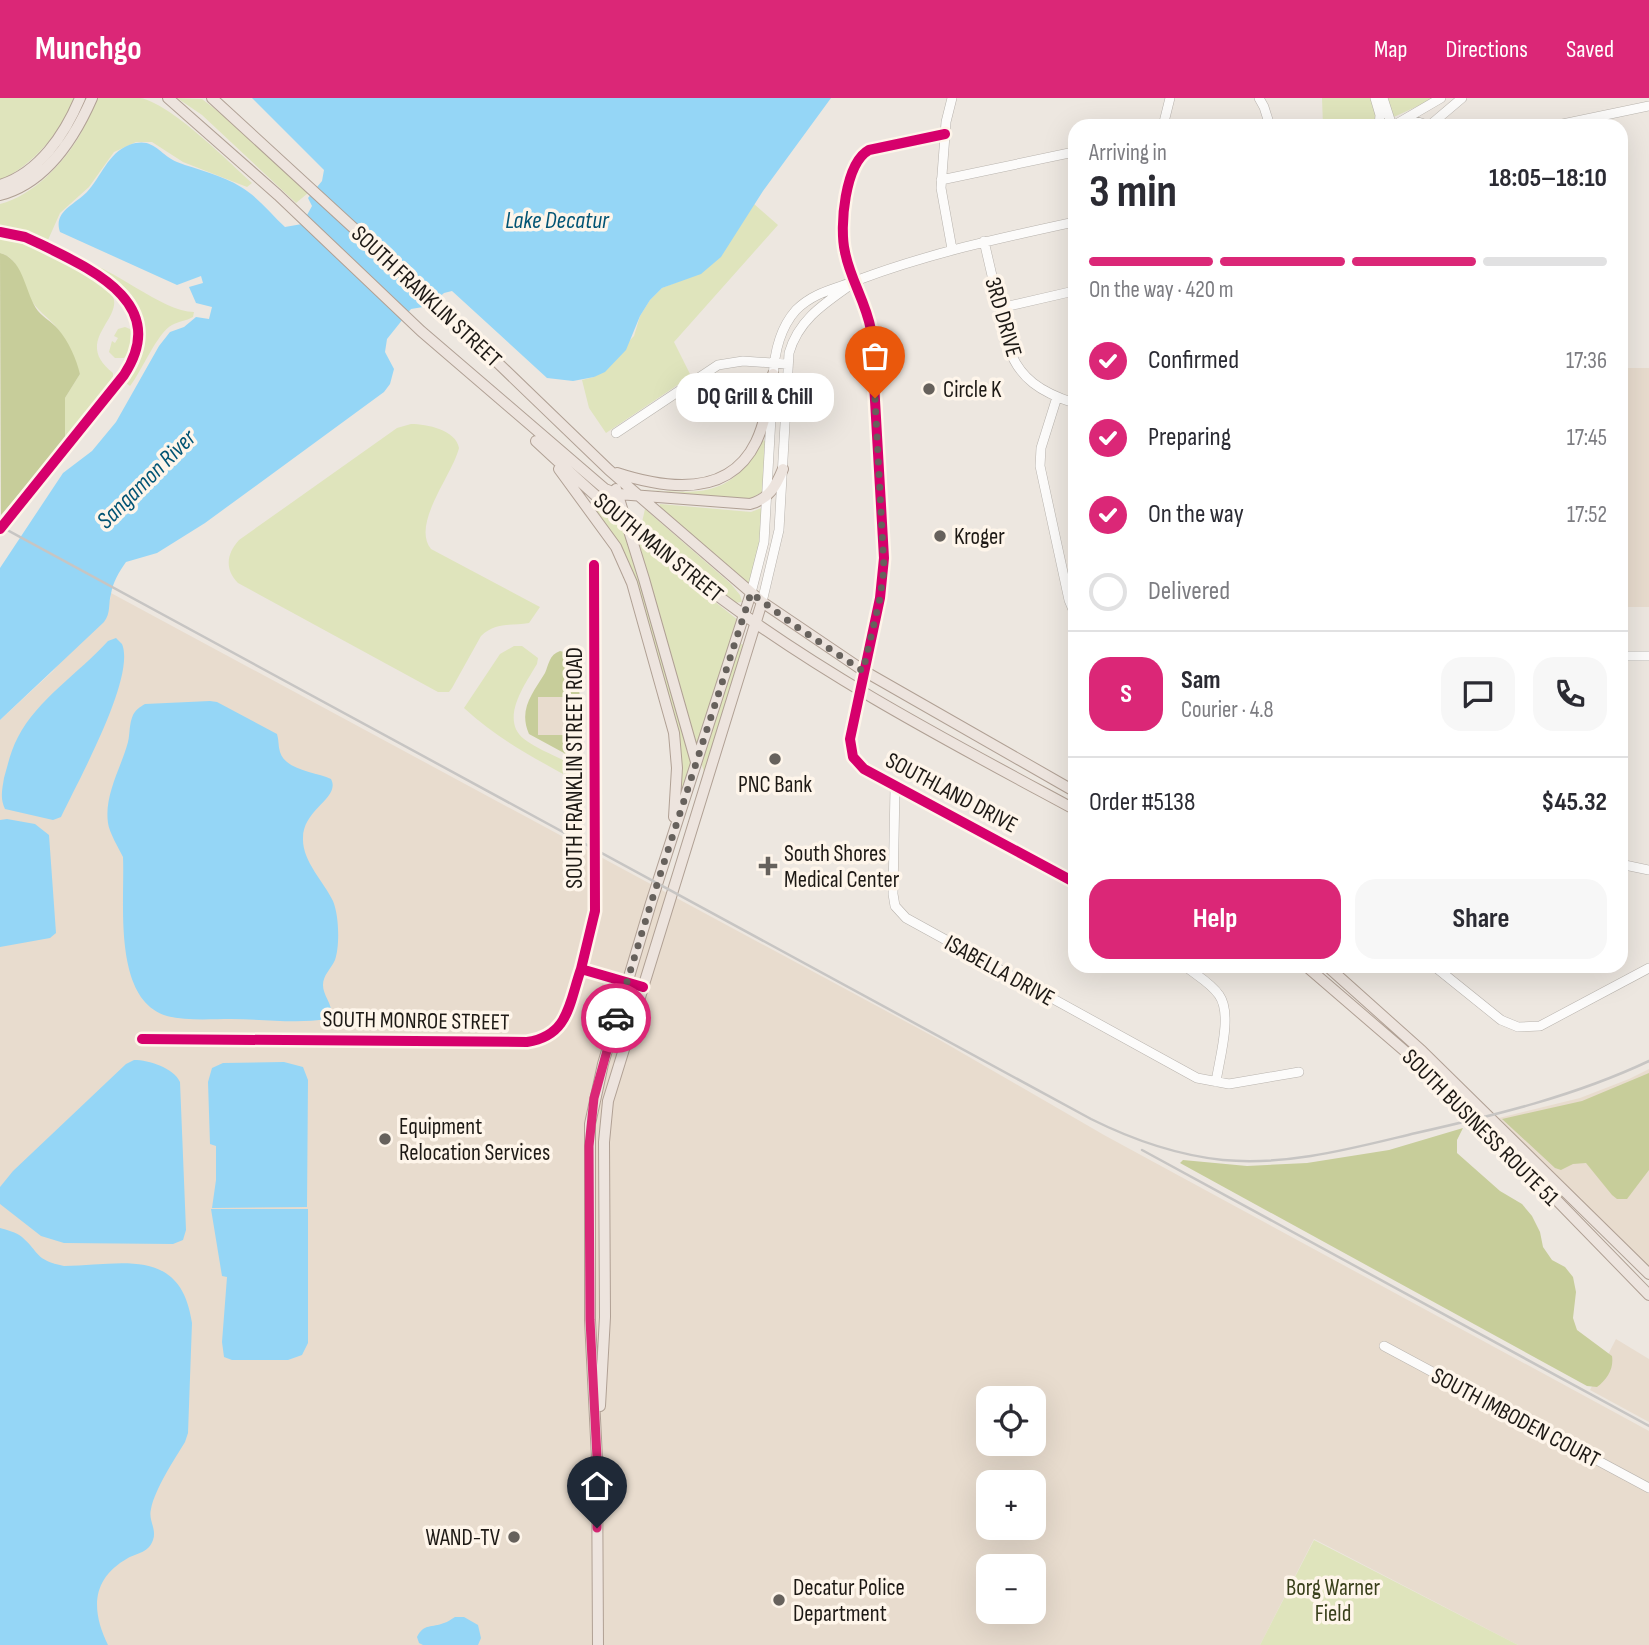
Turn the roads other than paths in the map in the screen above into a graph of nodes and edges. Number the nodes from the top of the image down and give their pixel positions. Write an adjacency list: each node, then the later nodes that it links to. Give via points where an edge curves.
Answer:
1 (80, 98): 27 (main road, via 47,153)
2 (92, 98): 28 (main road, via 67,145 47,167)
3 (168, 98): 38 (main road)
4 (212, 98): 23 (main road, SOUTH FRANKLIN STREET)
5 (222, 98): 23 (main road)
6 (952, 98): 24 (street)
7 (1170, 98): 15 (street)
8 (1259, 98): 16 (street)
9 (1375, 98): 17 (street)
10 (1383, 98): 18 (street)
11 (1441, 98): 19 (street)
12 (1462, 98): 14 (street)
13 (1649, 106): 22 (street)
14 (1445, 114): 20 (street); 21 (street)
15 (1165, 119)
16 (1268, 119)
17 (1380, 119)
18 (1390, 119)
19 (1405, 119)
20 (1439, 119)
21 (1443, 119)
22 (1592, 119)
23 (246, 127): 44 (main road, SOUTH FRANKLIN STREET)
24 (945, 134): 26 (street); 33 (street, SOUTHLAND DRIVE, via 869,150 858,158 844,225 845,255)
25 (1068, 153): 26 (street)
26 (941, 180): 32 (street)
27 (0, 185)
28 (0, 195)
29 (1068, 223): 31 (street)
30 (0, 232): 49 (street, via 26,237 116,288 131,306 138,337 124,375)
31 (984, 241): 32 (street); 35 (street, 3RD DRIVE)
32 (953, 249): 33 (street)
33 (856, 281): 36 (street, via 808,317 792,343); 37 (street, via 821,292 796,311 783,329); 58 (street, SOUTHLAND DRIVE, via 872,336 884,558)
34 (1068, 292): 35 (street)
35 (999, 308): 39 (street, 3RD DRIVE, via 1013,360 1034,385)
36 (787, 364): 37 (street); 43 (street)
37 (773, 368): 41 (street, via 733,361 718,365); 44 (main road, via 757,440 726,476 705,484 681,485 637,480); 47 (street)
38 (474, 377): 42 (main road); 45 (main road, via 605,489)
39 (1057, 397): 40 (street, 3RD DRIVE); 52 (street, via 1040,466)
40 (1068, 401)
41 (616, 433)
42 (536, 441): 48 (main road, SOUTH MAIN STREET); 67 (main road, via 616,547 632,583 676,743 675,810)
43 (783, 469): 47 (main road); 53 (street, via 779,530)
44 (609, 470): 45 (main road); 46 (main road, SOUTH FRANKLIN STREET)
45 (618, 494): 46 (main road); 48 (main road)
46 (640, 495): 47 (main road, via 743,505); 51 (main road, SOUTH MAIN STREET)
47 (768, 496): 51 (street, via 764,542)
48 (629, 527): 54 (main road, SOUTH MAIN STREET); 60 (main road)
49 (0, 529)
50 (594, 565): 70 (street, SOUTH FRANKLIN STREET ROAD, via 595,911)
51 (751, 593): 53 (main road, SOUTH MAIN STREET); 54 (main road)
52 (1068, 595)
53 (762, 602): 55 (main road); 58 (main road, SOUTH MAIN STREET)
54 (744, 615): 55 (main road, SOUTH MAIN STREET); 60 (main road)
55 (756, 623): 59 (main road, SOUTH MAIN STREET); 64 (main road)
56 (1628, 656): 57 (street)
57 (1649, 656)
58 (863, 671): 59 (street, SOUTHLAND DRIVE); 62 (main road)
59 (859, 690): 61 (street, SOUTHLAND DRIVE, via 851,752 860,766); 63 (main road)
60 (696, 763): 64 (main road); 67 (main road)
61 (895, 787): 68 (street, SOUTHLAND DRIVE); 79 (street, ISABELLA DRIVE, via 893,894 895,906 906,918 1190,1074)
62 (1068, 788)
63 (1068, 806)
64 (699, 808): 76 (main road)
65 (1628, 866): 66 (street)
66 (1649, 870)
67 (662, 871): 75 (main road)
68 (1068, 879)
69 (1649, 968): 74 (street, via 1549,1022 1529,1028 1501,1020)
70 (581, 970): 75 (street); 77 (street, SOUTH MONROE STREET, via 565,1018 554,1033 538,1041)
71 (1194, 973): 79 (street, via 1217,992 1224,1005)
72 (1314, 973): 81 (main road, SOUTH BUSINESS ROUTE 51, via 1468,1109)
73 (1334, 973): 80 (main road, SOUTH BUSINESS ROUTE 51, via 1432,1060)
74 (1443, 973)
75 (627, 982): 76 (street); 83 (main road, via 590,1124 590,1320)
76 (643, 987): 83 (main road, via 611,1088 605,1123 605,1317)
77 (142, 1039)
78 (1299, 1072): 79 (street, via 1229,1084)
79 (1216, 1082)
80 (1649, 1274)
81 (1649, 1295)
82 (1384, 1346): 84 (street, SOUTH IMBODEN COURT)
83 (597, 1458): 85 (main road)
84 (1649, 1488)
85 (598, 1645)

